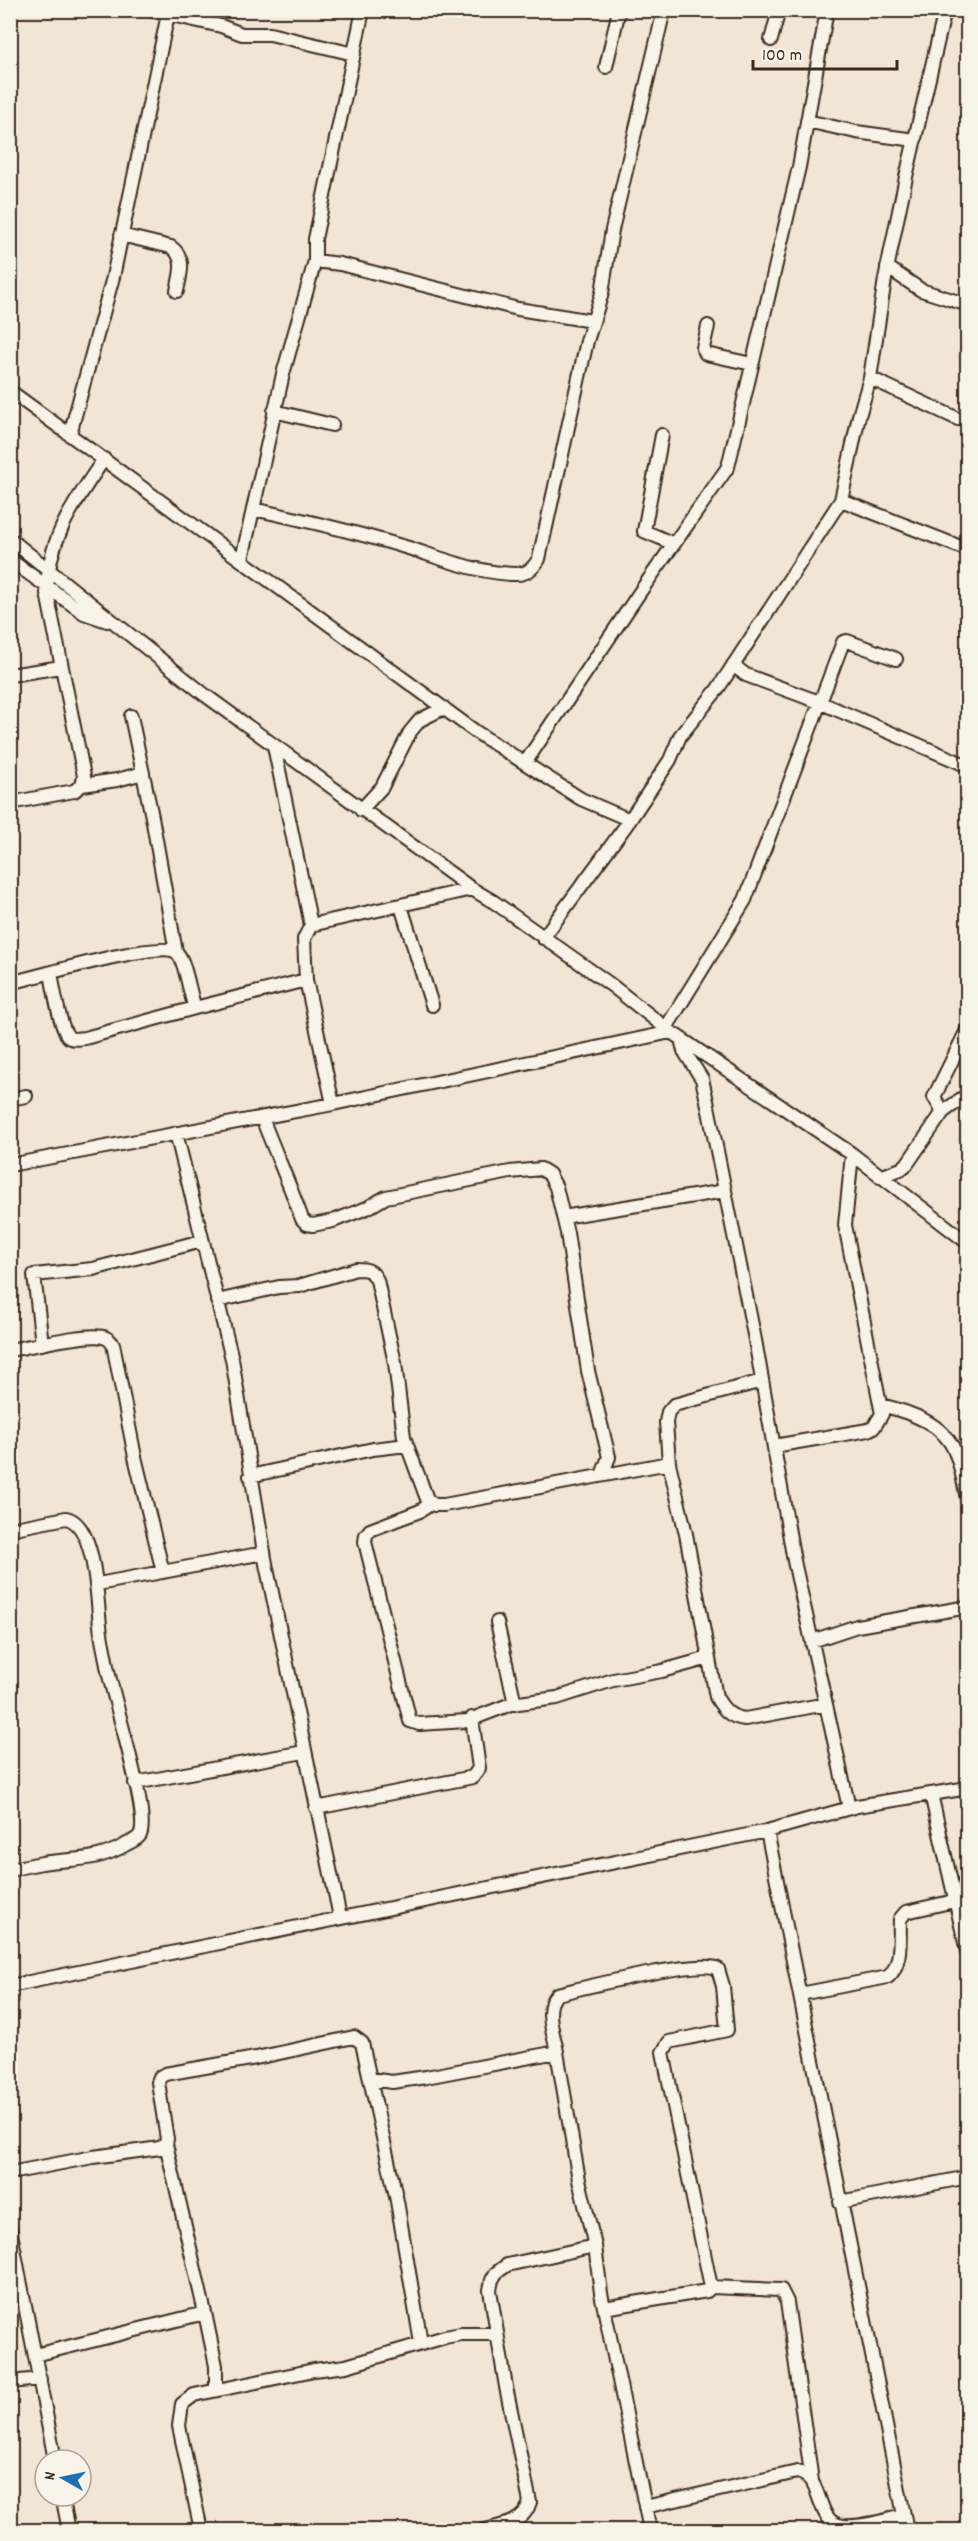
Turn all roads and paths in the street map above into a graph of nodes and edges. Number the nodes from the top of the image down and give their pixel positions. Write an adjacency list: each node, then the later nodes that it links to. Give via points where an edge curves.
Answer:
1 (149, 10): 8 (street)
2 (363, 10): 10 (street)
3 (619, 10): 11 (street)
4 (664, 10): 19 (street, via 612,230 602,293)
5 (779, 10): 9 (street)
6 (827, 10): 12 (street)
7 (945, 10): 13 (street)
8 (168, 14): 10 (street, via 242,34 270,34); 14 (street)
9 (771, 40)
10 (354, 54): 15 (street, via 315,239)
11 (606, 67)
12 (807, 121): 13 (street); 21 (street)
13 (915, 140): 16 (street)
14 (121, 235): 17 (street, via 177,251 181,259); 27 (street)
15 (315, 261): 19 (street, via 518,309); 24 (street)
16 (887, 267): 18 (street, via 921,290); 22 (street)
17 (177, 291)
18 (968, 305)
19 (592, 321): 31 (street, via 539,559 530,570 520,574 462,566 342,530)
20 (708, 326): 21 (street, via 703,348 706,354)
21 (752, 364): 33 (street, via 728,467)
22 (870, 378): 25 (street); 30 (street)
23 (10, 391): 27 (street)
24 (274, 411): 26 (street); 31 (street)
25 (958, 419)
26 (332, 425)
27 (70, 434): 29 (street)
28 (662, 435): 33 (street, via 644,531)
29 (104, 459): 35 (street); 37 (street, via 61,527)
30 (841, 500): 34 (street); 41 (street)
31 (253, 509): 35 (street)
32 (10, 539): 37 (street)
33 (674, 544): 48 (street)
34 (968, 550)
35 (242, 559): 45 (street)
36 (10, 560): 38 (street)
37 (47, 568): 38 (street); 39 (street)
38 (47, 585): 39 (street, via 84,613); 42 (street)
39 (116, 624): 47 (street)
40 (896, 659): 44 (street, via 847,640 843,642)
41 (733, 665): 44 (street, via 746,675); 54 (street, via 680,736 670,760)
42 (61, 667): 43 (street); 51 (street, via 84,777)
43 (10, 675)
44 (819, 702): 49 (street); 66 (street, via 745,900)
45 (444, 708): 48 (street); 53 (street, via 427,715 415,726 382,787)
46 (131, 716): 50 (street)
47 (274, 746): 53 (street); 57 (street)
48 (525, 762): 54 (street, via 581,799)
49 (968, 766)
50 (143, 773): 51 (street); 59 (street)
51 (82, 785): 52 (street, via 74,791)
52 (10, 803)
53 (361, 810): 55 (street)
54 (630, 820): 58 (street)
55 (472, 889): 56 (street); 58 (street)
56 (401, 906): 57 (street); 63 (street)
57 (311, 925): 61 (street, via 303,939)
58 (543, 938): 66 (street)
59 (176, 952): 60 (street, via 136,952); 64 (street)
60 (51, 973): 62 (street); 64 (street, via 63,1028 71,1039)
61 (306, 980): 64 (street); 70 (street)
62 (10, 983)
63 (432, 1005)
64 (195, 1008)
65 (968, 1028): 71 (street, via 934,1098)
66 (673, 1033): 70 (street); 74 (street); 77 (street, via 702,1079)
67 (968, 1094): 71 (street)
68 (26, 1096): 69 (street)
69 (10, 1099)
70 (333, 1104): 72 (street)
71 (943, 1112): 76 (street, via 907,1164)
72 (262, 1118): 73 (street); 78 (street, via 307,1224 347,1216 386,1197 542,1169 556,1187)
73 (176, 1133): 75 (street); 79 (street)
74 (852, 1154): 76 (street); 85 (street, via 845,1225)
75 (10, 1165)
76 (880, 1177): 80 (street)
77 (725, 1191): 78 (street); 84 (street)
78 (563, 1217): 88 (street, via 588,1371)
79 (202, 1241): 81 (street); 82 (street, via 93,1269 34,1275)
80 (968, 1243)
81 (217, 1301): 86 (street, via 299,1286 356,1269 373,1272 395,1363); 92 (street, via 237,1383)
82 (42, 1344): 83 (street); 97 (street, via 98,1336 113,1344)
83 (10, 1350)
84 (762, 1382): 87 (street); 89 (street, via 674,1405 666,1422)
85 (881, 1405): 87 (street, via 879,1422 868,1430); 94 (street, via 906,1411 944,1434 955,1451)
86 (407, 1445): 92 (street); 93 (street, via 427,1499)
87 (774, 1446): 101 (street)
88 (609, 1457): 90 (street); 91 (street)
89 (669, 1463): 90 (street); 102 (street)
90 (631, 1470): 91 (street)
91 (602, 1475): 93 (street, via 444,1505)
92 (250, 1476): 96 (street)
93 (432, 1503): 105 (street, via 370,1530 365,1542 410,1721 454,1723)
94 (968, 1503)
95 (10, 1528): 98 (street, via 73,1519 87,1545)
96 (264, 1553): 97 (street); 106 (street)
97 (163, 1572): 98 (street)
98 (98, 1584): 107 (street, via 100,1626 110,1681)
99 (968, 1607): 101 (street, via 857,1626)
100 (497, 1622): 103 (street)
101 (812, 1641): 104 (street)
102 (709, 1658): 103 (street, via 613,1680 557,1698); 104 (street, via 716,1697 734,1718)
103 (515, 1704): 105 (street)
104 (826, 1704): 111 (street)
105 (472, 1718): 110 (street, via 479,1768 474,1777)
106 (304, 1752): 107 (street); 110 (street)
107 (135, 1783): 113 (street, via 143,1826 137,1838 101,1857)
108 (968, 1788): 109 (street)
109 (931, 1794): 111 (street); 114 (street)
110 (316, 1808): 115 (street)
111 (849, 1808): 112 (street)
112 (767, 1831): 115 (street); 118 (street)
113 (10, 1870)
114 (961, 1899): 116 (street); 118 (street, via 903,1914 898,1959 888,1977)
115 (340, 1917): 117 (street)
116 (968, 1956)
117 (10, 1986)
118 (800, 1994): 124 (street)
119 (557, 2052): 120 (street, via 404,2080); 126 (street, via 579,2180); 127 (street, via 549,2010 550,2001 557,1994 658,1972 709,1966 718,1969 727,2030 669,2042 663,2052)
120 (370, 2079): 121 (street, via 362,2043 354,2037 165,2074 158,2082); 131 (street, via 397,2201)
121 (166, 2144): 122 (street); 129 (street)
122 (10, 2173)
123 (968, 2177): 124 (street)
124 (840, 2202): 140 (street)
125 (10, 2228): 132 (street)
126 (595, 2246): 128 (street); 130 (street, via 507,2265 496,2273 490,2290)
127 (711, 2287): 128 (street, via 707,2291); 137 (street, via 781,2290 787,2302)
128 (604, 2308): 138 (street)
129 (205, 2313): 132 (street); 135 (street, via 216,2366)
130 (496, 2334): 131 (street, via 461,2334); 143 (street, via 530,2502 518,2520)
131 (421, 2343): 135 (street, via 346,2366)
132 (35, 2355): 133 (street)
133 (40, 2379): 134 (street); 136 (street)
134 (10, 2382)
135 (216, 2390): 142 (street, via 194,2395 182,2404 179,2413)
136 (53, 2448)
137 (812, 2481): 138 (street, via 797,2472); 140 (street, via 827,2518 836,2525)
138 (645, 2507): 144 (street)
139 (64, 2508): 141 (street)
140 (904, 2516): 145 (street)
141 (69, 2530)
142 (201, 2530)
143 (485, 2530)
144 (650, 2530)
145 (907, 2530)

